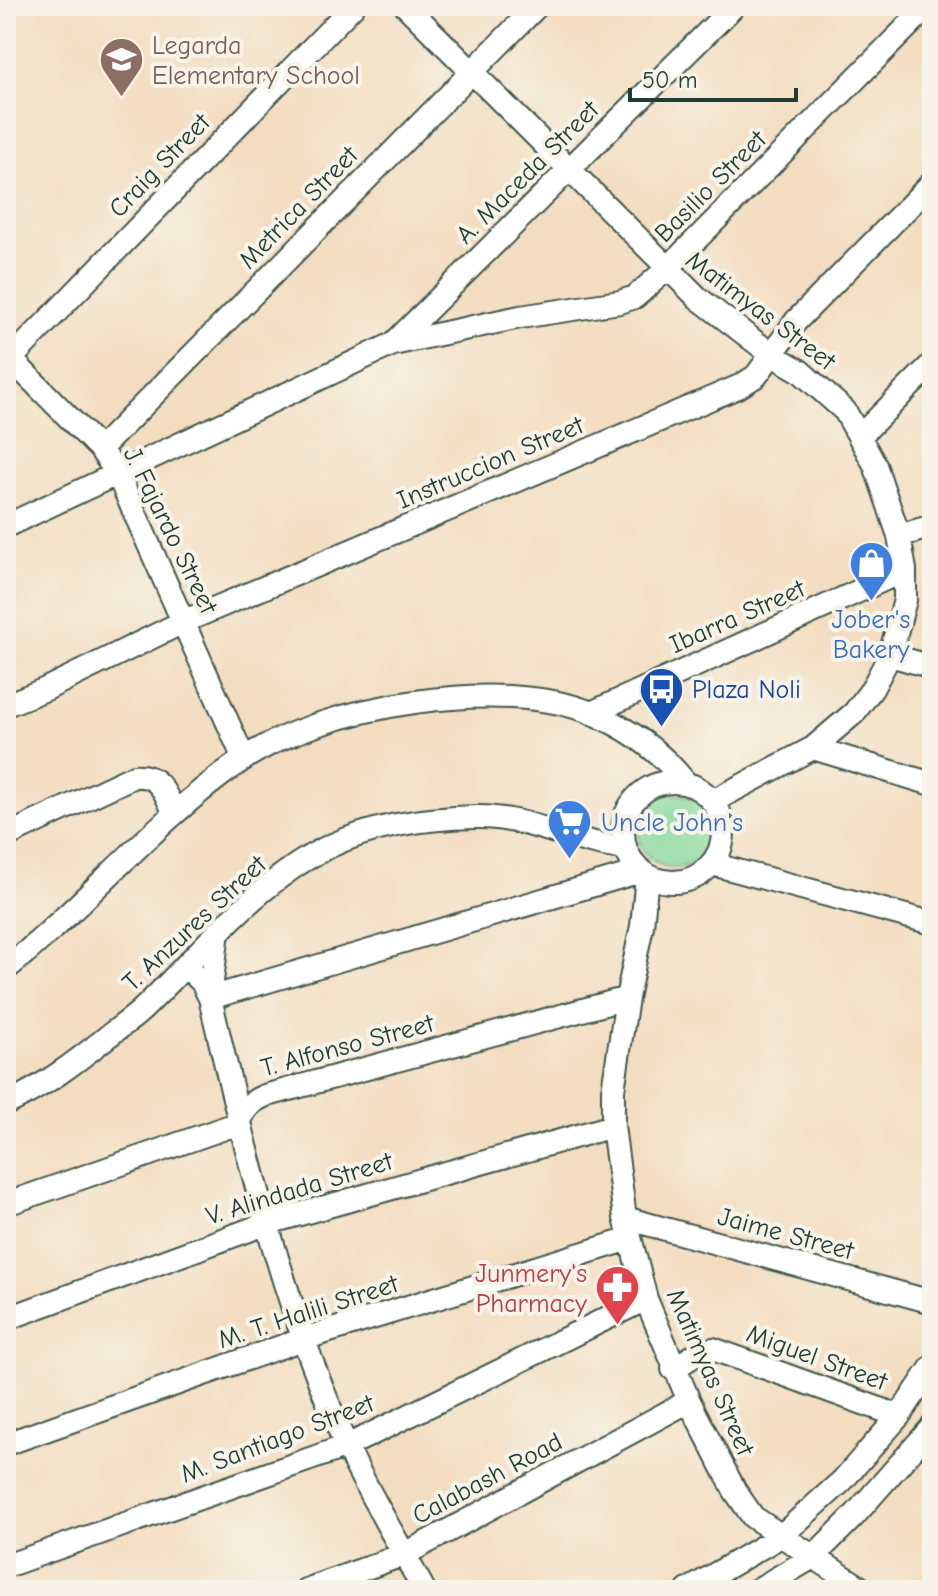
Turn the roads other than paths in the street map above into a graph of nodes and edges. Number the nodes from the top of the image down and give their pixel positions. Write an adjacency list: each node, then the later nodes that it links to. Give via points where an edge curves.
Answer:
1 (353, 6): 12 (street, Craig Street)
2 (406, 6): 6 (street)
3 (537, 6): 6 (street, Metrica Street)
4 (734, 6): 7 (street, A. Maceda Street)
5 (928, 6): 9 (street, Basilio Street)
6 (470, 72): 7 (street); 15 (street, Metrica Street)
7 (568, 170): 9 (street); 10 (street, A. Maceda Street)
8 (932, 183): 11 (street, Instruccion Street, via 796,321)
9 (667, 269): 10 (street, Matimyas Street, via 635,297 620,302); 11 (street, Matimyas Street)
10 (393, 344): 16 (street, Matimyas Street)
11 (771, 354): 14 (street, Matimyas Street, via 845,411); 21 (street, Instruccion Street, via 756,376 740,386)
12 (8, 359): 15 (street, J. Fajardo Street)
13 (932, 364): 14 (street)
14 (860, 436): 19 (street, Matimyas Street)
15 (100, 449): 16 (street, J. Fajardo Street)
16 (117, 473): 17 (street, Matimyas Street); 21 (street, J. Fajardo Street)
17 (6, 526)
18 (932, 526): 19 (street)
19 (899, 536): 20 (street, Matimyas Street)
20 (905, 570): 22 (street, Matimyas Street, via 905,600); 25 (street, Ibarra Street)
21 (185, 621): 24 (street, Instruccion Street); 27 (street, J. Fajardo Street)
22 (890, 655): 23 (street); 26 (street, Matimyas Street, via 854,713)
23 (932, 667)
24 (6, 705)
25 (591, 713): 27 (street, via 534,700 429,698 299,731); 28 (street, via 648,744)
26 (813, 748): 29 (street); 30 (street, Matimyas Street)
27 (244, 759): 31 (street)
28 (685, 782): 30 (street, via 701,788); 33 (street, via 663,782 643,790 629,806 622,827)
29 (932, 784)
30 (713, 801): 34 (street, via 724,833)
31 (174, 812): 32 (street, via 156,781 134,776); 39 (street)
32 (6, 836)
33 (625, 848): 35 (street); 37 (street, T. Anzures Street, via 511,820 410,822 328,847 275,882)
34 (712, 864): 35 (street, via 682,882); 36 (street)
35 (644, 874): 40 (street); 41 (street, Matimyas Street, via 642,926)
36 (932, 923)
37 (218, 931): 38 (street, T. Anzures Street); 40 (street)
38 (185, 966): 40 (street); 42 (street, T. Anzures Street, via 121,1027)
39 (6, 969)
40 (210, 998): 43 (street)
41 (627, 998): 43 (street, T. Alfonso Street, via 264,1096 244,1110); 44 (street, Matimyas Street)
42 (6, 1104)
43 (239, 1123): 45 (street, T. Alfonso Street); 46 (street)
44 (613, 1126): 46 (street, V. Alindada Street); 47 (street, Matimyas Street)
45 (6, 1204)
46 (268, 1223): 50 (street, V. Alindada Street); 51 (street)
47 (628, 1228): 48 (street, Matimyas Street); 49 (street, Jaime Street); 51 (street, M. T. Halili Street)
48 (646, 1299): 53 (street, Matimyas Street); 58 (street, M. Santiago Street)
49 (932, 1302)
50 (6, 1319)
51 (303, 1339): 57 (street, M. T. Halili Street); 58 (street)
52 (932, 1367): 55 (street)
53 (673, 1369): 54 (street, Matimyas Street); 55 (street, Miguel Street, via 713,1349)
54 (689, 1401): 59 (street, Matimyas Street, via 735,1491 753,1517); 60 (street, Calabash Road)
55 (899, 1416): 59 (street, via 842,1481)
56 (932, 1427): 61 (street)
57 (6, 1444)
58 (347, 1446): 60 (street); 62 (street, M. Santiago Street)
59 (781, 1536): 61 (street, Matimyas Street); 65 (street)
60 (405, 1554): 63 (street, Calabash Road); 64 (street)
61 (813, 1557): 66 (street); 67 (street, Matimyas Street)
62 (6, 1566)
63 (306, 1590)
64 (424, 1590)
65 (688, 1590)
66 (757, 1590)
67 (864, 1590)

